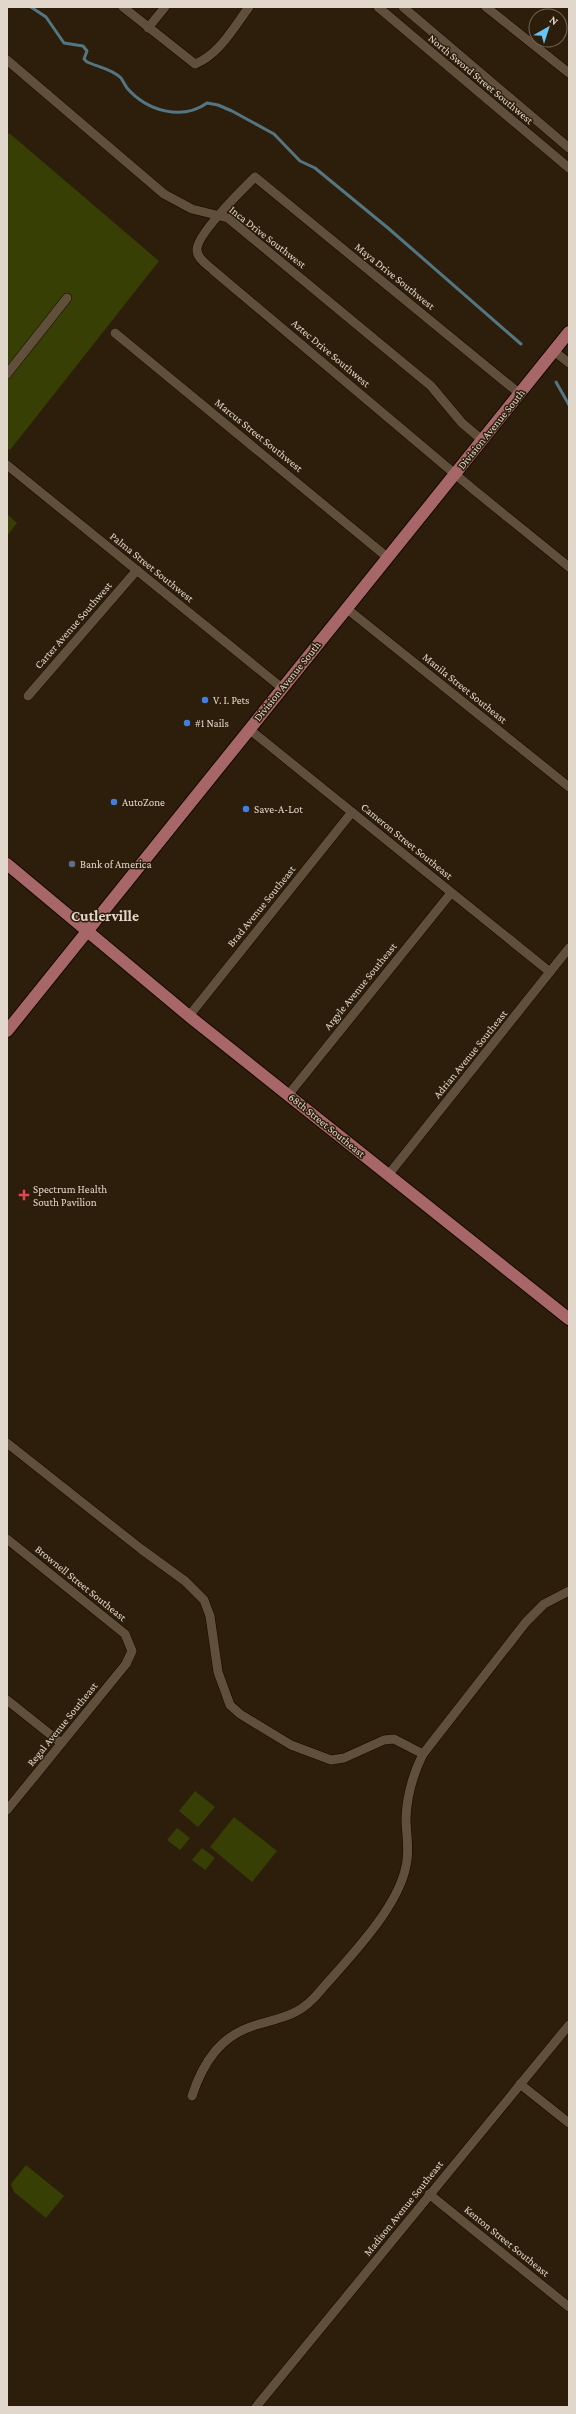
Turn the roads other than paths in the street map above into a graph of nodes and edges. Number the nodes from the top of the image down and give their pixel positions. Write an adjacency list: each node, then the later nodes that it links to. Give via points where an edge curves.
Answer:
1 (123, 7): 7 (street)
2 (165, 7): 7 (street)
3 (249, 7): 7 (street, via 224,41 206,60 195,64)
4 (378, 7): 11 (street, North Sword Street Southwest)
5 (403, 7): 10 (street, North Sword Street Southwest)
6 (486, 7): 9 (street)
7 (148, 28)
8 (7, 60): 12 (street, Inca Drive Southwest, via 164,194 192,209)
9 (569, 73)
10 (569, 148)
11 (569, 168)
12 (220, 215): 19 (street, Maya Drive Southwest, via 255,177); 20 (street, Inca Drive Southwest, via 228,218 431,386 462,423); 22 (street, Aztec Drive Southwest, via 200,239 197,249 199,257)
13 (67, 298): 18 (street)
14 (115, 333): 23 (street, Marcus Street Southwest)
15 (567, 339): 16 (main road, Division Avenue South)
16 (554, 351): 17 (street); 19 (main road, Division Avenue South)
17 (569, 363)
18 (7, 374)
19 (520, 394): 20 (main road, Division Avenue South)
20 (482, 440): 22 (main road, Division Avenue South)
21 (7, 465): 25 (street, Palma Street Southwest)
22 (455, 473): 23 (main road, Division Avenue South); 24 (street, Aztec Drive Southwest)
23 (387, 557): 26 (main road, Division Avenue South)
24 (569, 567)
25 (137, 570): 27 (street, Palma Street Southwest); 28 (street, Carter Avenue Southwest)
26 (346, 608): 27 (main road, Division Avenue South); 30 (street, Manila Street Southeast)
27 (282, 688): 29 (main road, Division Avenue South)
28 (28, 696)
29 (249, 729): 31 (street, Cameron Street Southeast); 34 (main road, Division Avenue South)
30 (569, 786)
31 (352, 812): 33 (street, Cameron Street Southeast); 37 (street, Brad Avenue Southeast)
32 (7, 864): 34 (main road, 68th Street Southeast)
33 (451, 892): 36 (street, Cameron Street Southeast); 39 (street, Argyle Avenue Southeast)
34 (86, 931): 37 (main road, 68th Street Southeast); 38 (main road, Division Avenue South)
35 (569, 948): 36 (street, Adrian Avenue Southeast)
36 (550, 972): 40 (street, Adrian Avenue Southeast)
37 (189, 1016): 39 (main road, 68th Street Southeast)
38 (7, 1031)
39 (289, 1094): 40 (main road, 68th Street Southeast)
40 (389, 1174): 41 (main road, 68th Street Southeast)
41 (569, 1319)
42 (7, 1443): 48 (street, via 141,1550 185,1581 204,1600 210,1616 218,1672 230,1705 240,1714 291,1745 331,1760 344,1758 384,1740 394,1739)
43 (7, 1539): 45 (street, Brownell Street Southeast, via 125,1634)
44 (569, 1591): 48 (street, via 544,1604 526,1622)
45 (132, 1651): 47 (street, Regal Avenue Southeast, via 126,1664)
46 (7, 1700): 47 (street)
47 (62, 1743): 49 (street, Regal Avenue Southeast)
48 (423, 1754): 52 (street, via 414,1774 408,1798 406,1865 401,1884 385,1911 321,1991 304,2008 286,2018 240,2031 219,2046 204,2067)
49 (7, 1810)
50 (569, 2025): 51 (street, Madison Avenue Southeast)
51 (520, 2084): 53 (street); 54 (street, Madison Avenue Southeast)
52 (192, 2096)
53 (569, 2123)
54 (429, 2194): 55 (street, Kenton Street Southeast); 56 (street, Madison Avenue Southeast)
55 (569, 2307)
56 (256, 2407)

